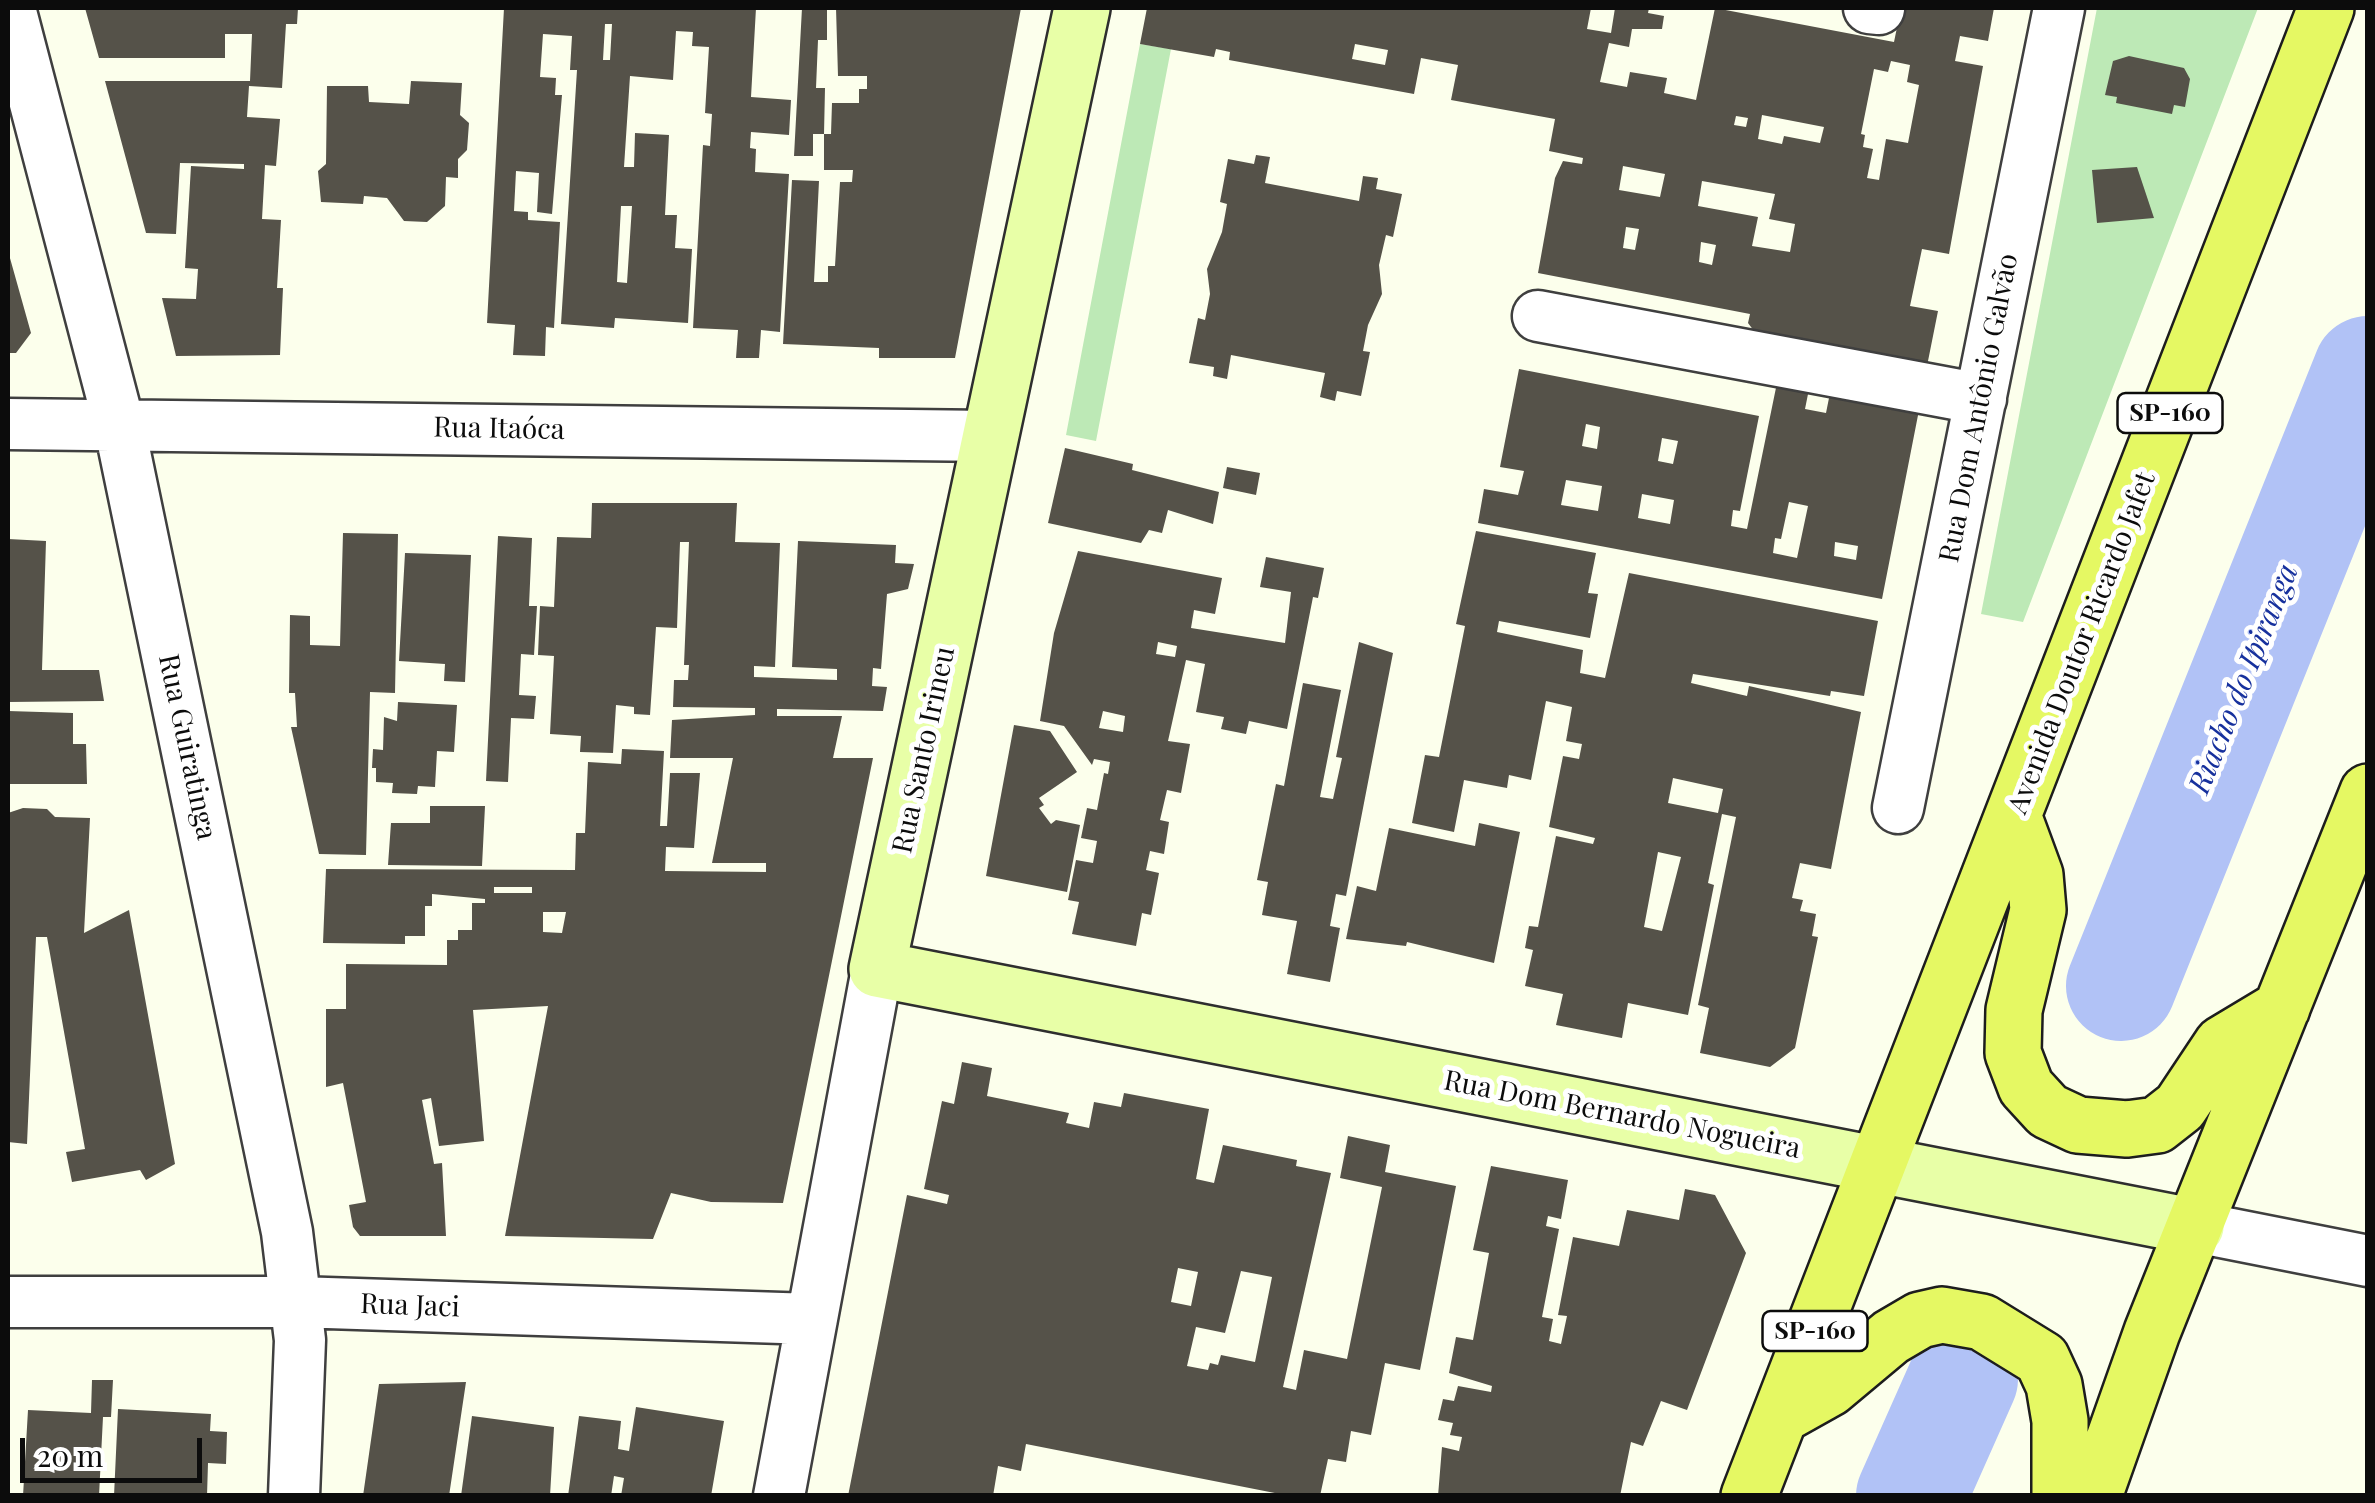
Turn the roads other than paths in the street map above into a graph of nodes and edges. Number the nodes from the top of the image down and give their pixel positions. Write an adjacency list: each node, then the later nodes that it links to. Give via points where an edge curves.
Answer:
1 (10, 8): 8 (street, Rua Guiratinga)
2 (1082, 8): 9 (street, Rua Santo Irineu)
3 (2060, 8): 6 (street, Rua Dom Antônio Galvão)
4 (2326, 8): 12 (main road, Avenida Doutor Ricardo Jafet / SP-160)
5 (1538, 316): 6 (street)
6 (1981, 398): 11 (street, Rua Dom Antônio Galvão)
7 (8, 424): 8 (street, Rua Itaóca)
8 (119, 424): 9 (street, Rua Itaóca); 19 (street, Rua Guiratinga)
9 (992, 436): 13 (street, Rua Santo Irineu)
10 (2368, 792): 14 (main road)
11 (1898, 808)
12 (2014, 818): 14 (main road, via 2035,875 2038,910 2014,1010 2014,1053 2026,1087 2048,1111 2078,1125 2157,1125 2180,1107 2222,1044); 15 (main road, Avenida Doutor Ricardo Jafet / SP-160)
13 (877, 969): 15 (street, Rua Dom Bernardo Nogueira); 20 (street, Rua Santo Irineu)
14 (2282, 1008): 16 (main road)
15 (1886, 1167): 16 (street, Rua Dom Bernardo Nogueira); 21 (main road, SP-160)
16 (2173, 1222): 17 (street, Rua Dom Bernardo Nogueira); 26 (main road, via 2152,1332)
17 (2368, 1262)
18 (8, 1302): 19 (street, Rua Jaci)
19 (297, 1302): 20 (street, Rua Jaci); 22 (street, Rua Guiratinga)
20 (812, 1320): 23 (street, Rua Santo Irineu)
21 (1780, 1416): 24 (main road, SP-160); 25 (main road, via 1830,1388 1920,1320 1982,1322 2042,1359 2054,1384)
22 (294, 1496)
23 (779, 1496)
24 (1748, 1496)
25 (2060, 1496)
26 (2094, 1496)

